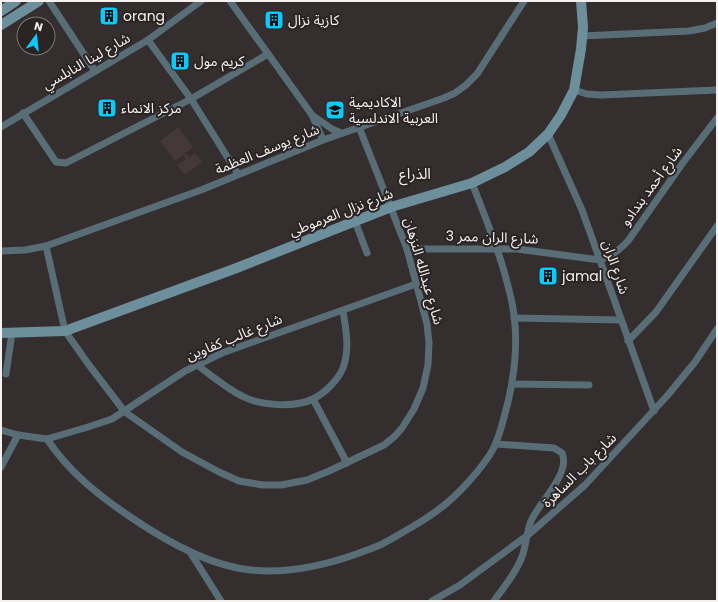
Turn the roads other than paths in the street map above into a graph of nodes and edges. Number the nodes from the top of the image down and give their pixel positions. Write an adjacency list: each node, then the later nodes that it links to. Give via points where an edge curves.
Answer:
1 (16, 1): 8 (street)
2 (39, 1): 10 (street)
3 (49, 1): 14 (street)
4 (201, 1): 12 (street, شارع لينا النابلسي)
5 (230, 1): 13 (street)
6 (524, 1): 21 (street, شارع يوسف العظمة, via 487,61 466,85 444,98)
7 (581, 1): 11 (street, شارع نزال العرموطي)
8 (1, 11)
9 (717, 23): 11 (street, via 689,31)
10 (1, 25)
11 (582, 36): 15 (street, شارع نزال العرموطي)
12 (148, 40): 14 (street, شارع لينا النابلسي); 17 (street)
13 (268, 54): 17 (street); 19 (street)
14 (95, 71): 18 (street, شارع لينا النابلسي)
15 (574, 90): 16 (street, via 601,95); 24 (street, شارع نزال العرموطي)
16 (717, 90)
17 (191, 99): 18 (street, via 72,160 61,163 56,162); 26 (street)
18 (23, 113): 22 (street, شارع لينا النابلسي)
19 (312, 115): 23 (street); 25 (street)
20 (717, 118): 36 (street, شارع أحمد بندادو, via 628,241 614,254)
21 (359, 126): 23 (street, شارع يوسف العظمة); 28 (street, شارع عبدالله النزهان)
22 (1, 127)
23 (341, 133): 25 (street, شارع يوسف العظمة)
24 (548, 134): 27 (street, شارع نزال العرموطي, via 529,152); 36 (street, شارع الران, via 582,210)
25 (323, 140): 26 (street, شارع يوسف العظمة)
26 (238, 174): 31 (street, شارع يوسف العظمة)
27 (472, 183): 28 (street, شارع نزال العرموطي); 32 (street)
28 (391, 207): 29 (street, شارع نزال العرموطي); 33 (street, شارع عبدالله النزهان)
29 (355, 221): 35 (street); 42 (street, شارع نزال العرموطي)
30 (717, 226): 45 (street, via 656,312)
31 (46, 246): 34 (street, شارع يوسف العظمة, via 25,250); 42 (street, شارع عبدالله النزهان)
32 (497, 248): 33 (street, شارع الران ممر 3); 36 (street, شارع الران ممر 3); 39 (street, via 511,295)
33 (407, 249): 37 (street, شارع عبدالله النزهان)
34 (1, 250)
35 (367, 253)
36 (600, 260): 40 (street, شارع الران)
37 (416, 284): 38 (street, شارع غالب كفاوين); 57 (street, شارع عبدالله النزهان, via 429,342 428,366 423,388 402,428 394,436 384,445)
38 (343, 311): 46 (street, شارع غالب كفاوين); 50 (street, via 347,341 343,367 328,388)
39 (514, 318): 40 (street); 48 (street, via 515,356)
40 (621, 320): 45 (street, شارع الران)
41 (717, 329): 51 (street, شارع باب الساهرة, via 682,379)
42 (65, 331): 44 (street, شارع نزال العرموطي); 52 (street, شارع عبدالله النزهان)
43 (1, 332): 44 (street, شارع نزال العرموطي)
44 (12, 333): 47 (street)
45 (628, 341): 51 (street, شارع الران)
46 (197, 364): 50 (street, via 242,397 281,405); 52 (street, شارع غالب كفاوين)
47 (6, 374)
48 (512, 384): 49 (street); 56 (street)
49 (589, 385)
50 (313, 399): 57 (street)
51 (654, 411): 59 (street, شارع باب الساهرة, via 586,485)
52 (125, 412): 55 (street, شارع غالب كفاوين, via 112,419); 57 (street, شارع عبدالله النزهان, via 182,452 239,481 281,485 307,480)
53 (1, 430): 54 (street)
54 (18, 435): 55 (street); 58 (street)
55 (47, 439): 60 (street, via 63,462 115,507)
56 (496, 444): 59 (street, via 549,447 563,455 559,475 534,515); 60 (street, via 484,463 454,498 434,514 383,544 343,559 277,571 250,570 227,566)
57 (347, 463)
58 (1, 467)
59 (528, 535): 62 (street, شارع باب الساهرة, via 460,585); 63 (street, via 520,563)
60 (190, 552): 61 (street)
61 (221, 601)
62 (432, 601)
63 (494, 601)

